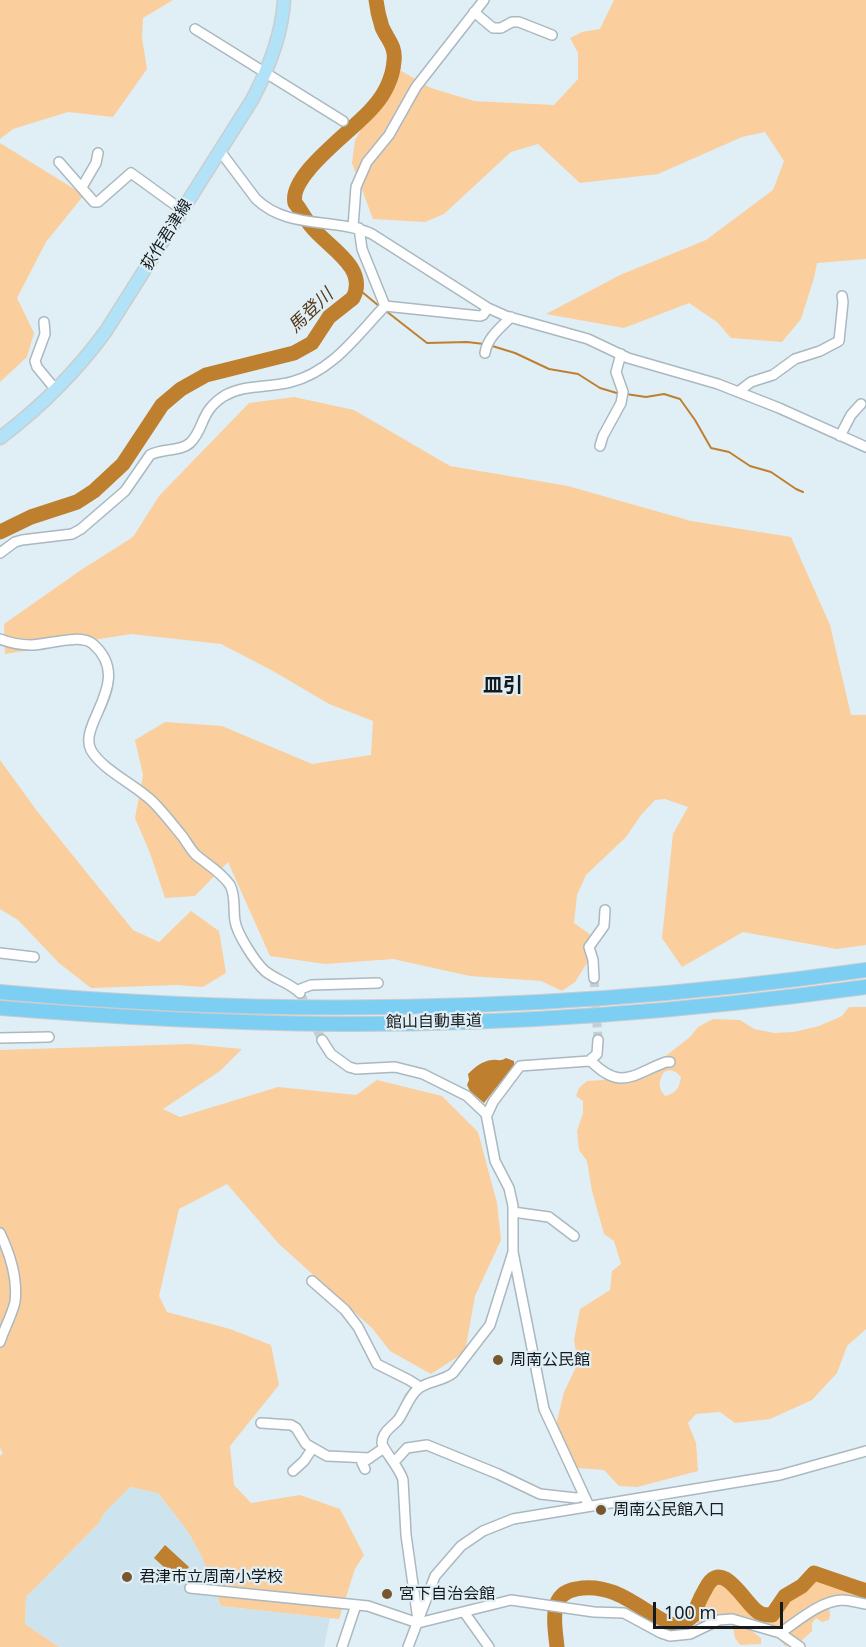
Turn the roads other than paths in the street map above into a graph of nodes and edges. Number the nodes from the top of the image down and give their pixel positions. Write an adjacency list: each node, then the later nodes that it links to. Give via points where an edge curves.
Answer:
1 (284, 0): 6 (main road, 荻作君津線, via 278,38)
2 (483, 0): 3 (street)
3 (474, 12): 5 (street, via 493,28 519,22); 13 (street, via 416,87 367,162 356,187)
4 (195, 29): 6 (street)
5 (552, 35)
6 (266, 72): 7 (street); 8 (main road, 荻作君津線)
7 (343, 121)
8 (220, 151): 12 (main road, 荻作君津線); 13 (street, via 262,206 281,217)
9 (98, 153): 11 (street)
10 (59, 162): 11 (street)
11 (82, 187): 12 (street, via 96,203 131,173)
12 (182, 210): 21 (main road, 荻作君津線, via 106,331)
13 (356, 228): 15 (street, via 372,234); 16 (street)
14 (842, 296): 22 (street, via 839,340 795,358 773,375 751,382)
15 (488, 308): 16 (street, via 480,316); 17 (street)
16 (382, 309): 28 (street, via 340,355 313,374 289,382 242,388 210,406 190,443 150,454 125,491 81,529 72,534 15,542)
17 (511, 317): 19 (street); 20 (street, via 588,339)
18 (44, 322): 21 (street, via 45,334 35,361)
19 (486, 348)
20 (621, 354): 22 (street); 26 (street, via 616,372 623,394)
21 (56, 390): 25 (main road, 荻作君津線)
22 (738, 392): 24 (street)
23 (861, 404): 24 (street)
24 (840, 436): 27 (street)
25 (0, 438)
26 (600, 446)
27 (866, 447)
28 (0, 553)
29 (0, 639): 35 (street, via 33,645 84,640 95,646 109,675 88,740 90,749 105,766 151,800 196,855 231,887 234,919 243,941 265,971 299,992 311,985)
30 (605, 910): 34 (street, via 604,926 589,947)
31 (0, 953): 32 (street)
32 (34, 957)
33 (866, 970): 37 (highway, 館山自動車道, via 644,995 414,1007 261,1006)
34 (594, 978)
35 (378, 983)
36 (866, 987): 38 (highway, 館山自動車道, via 630,1013 479,1021 199,1021)
37 (0, 992)
38 (0, 1008)
39 (49, 1037): 40 (street)
40 (0, 1038)
41 (322, 1040): 45 (street, via 331,1054 356,1070 395,1067 423,1074 467,1096)
42 (598, 1040): 43 (street, via 597,1054)
43 (590, 1060): 44 (street, via 616,1078 635,1076); 45 (street, via 520,1066)
44 (670, 1062)
45 (487, 1115): 46 (street, via 495,1161 509,1188)
46 (513, 1212): 48 (street, via 549,1217); 49 (street)
47 (0, 1233): 51 (street, via 10,1255 15,1302)
48 (574, 1236)
49 (513, 1251): 52 (street, via 490,1325 453,1373); 61 (street, via 544,1409)
50 (312, 1281): 52 (street, via 345,1310 377,1364)
51 (0, 1342)
52 (420, 1388): 54 (street, via 385,1433)
53 (261, 1423): 55 (street, via 291,1425)
54 (384, 1448): 57 (street); 58 (street)
55 (312, 1449): 57 (street, via 327,1456); 60 (street)
56 (866, 1451): 62 (street, via 780,1475)
57 (370, 1458): 59 (street, via 362,1464)
58 (395, 1461): 61 (street, via 407,1448 427,1445 540,1494); 67 (street, via 404,1480 406,1535)
59 (365, 1469)
60 (293, 1471)
61 (584, 1496): 62 (street)
62 (589, 1506): 67 (street, via 513,1519 460,1546 435,1576)
63 (190, 1588): 65 (street)
64 (866, 1604): 68 (street, via 847,1600 830,1603)
65 (356, 1605): 67 (street); 70 (street)
66 (464, 1612): 67 (street); 68 (street, via 511,1600 624,1613 670,1636 690,1634 723,1619); 69 (street)
67 (418, 1623): 71 (street)
68 (780, 1633): 72 (street)
69 (488, 1646)
70 (342, 1647)
71 (408, 1647)
72 (800, 1647)

